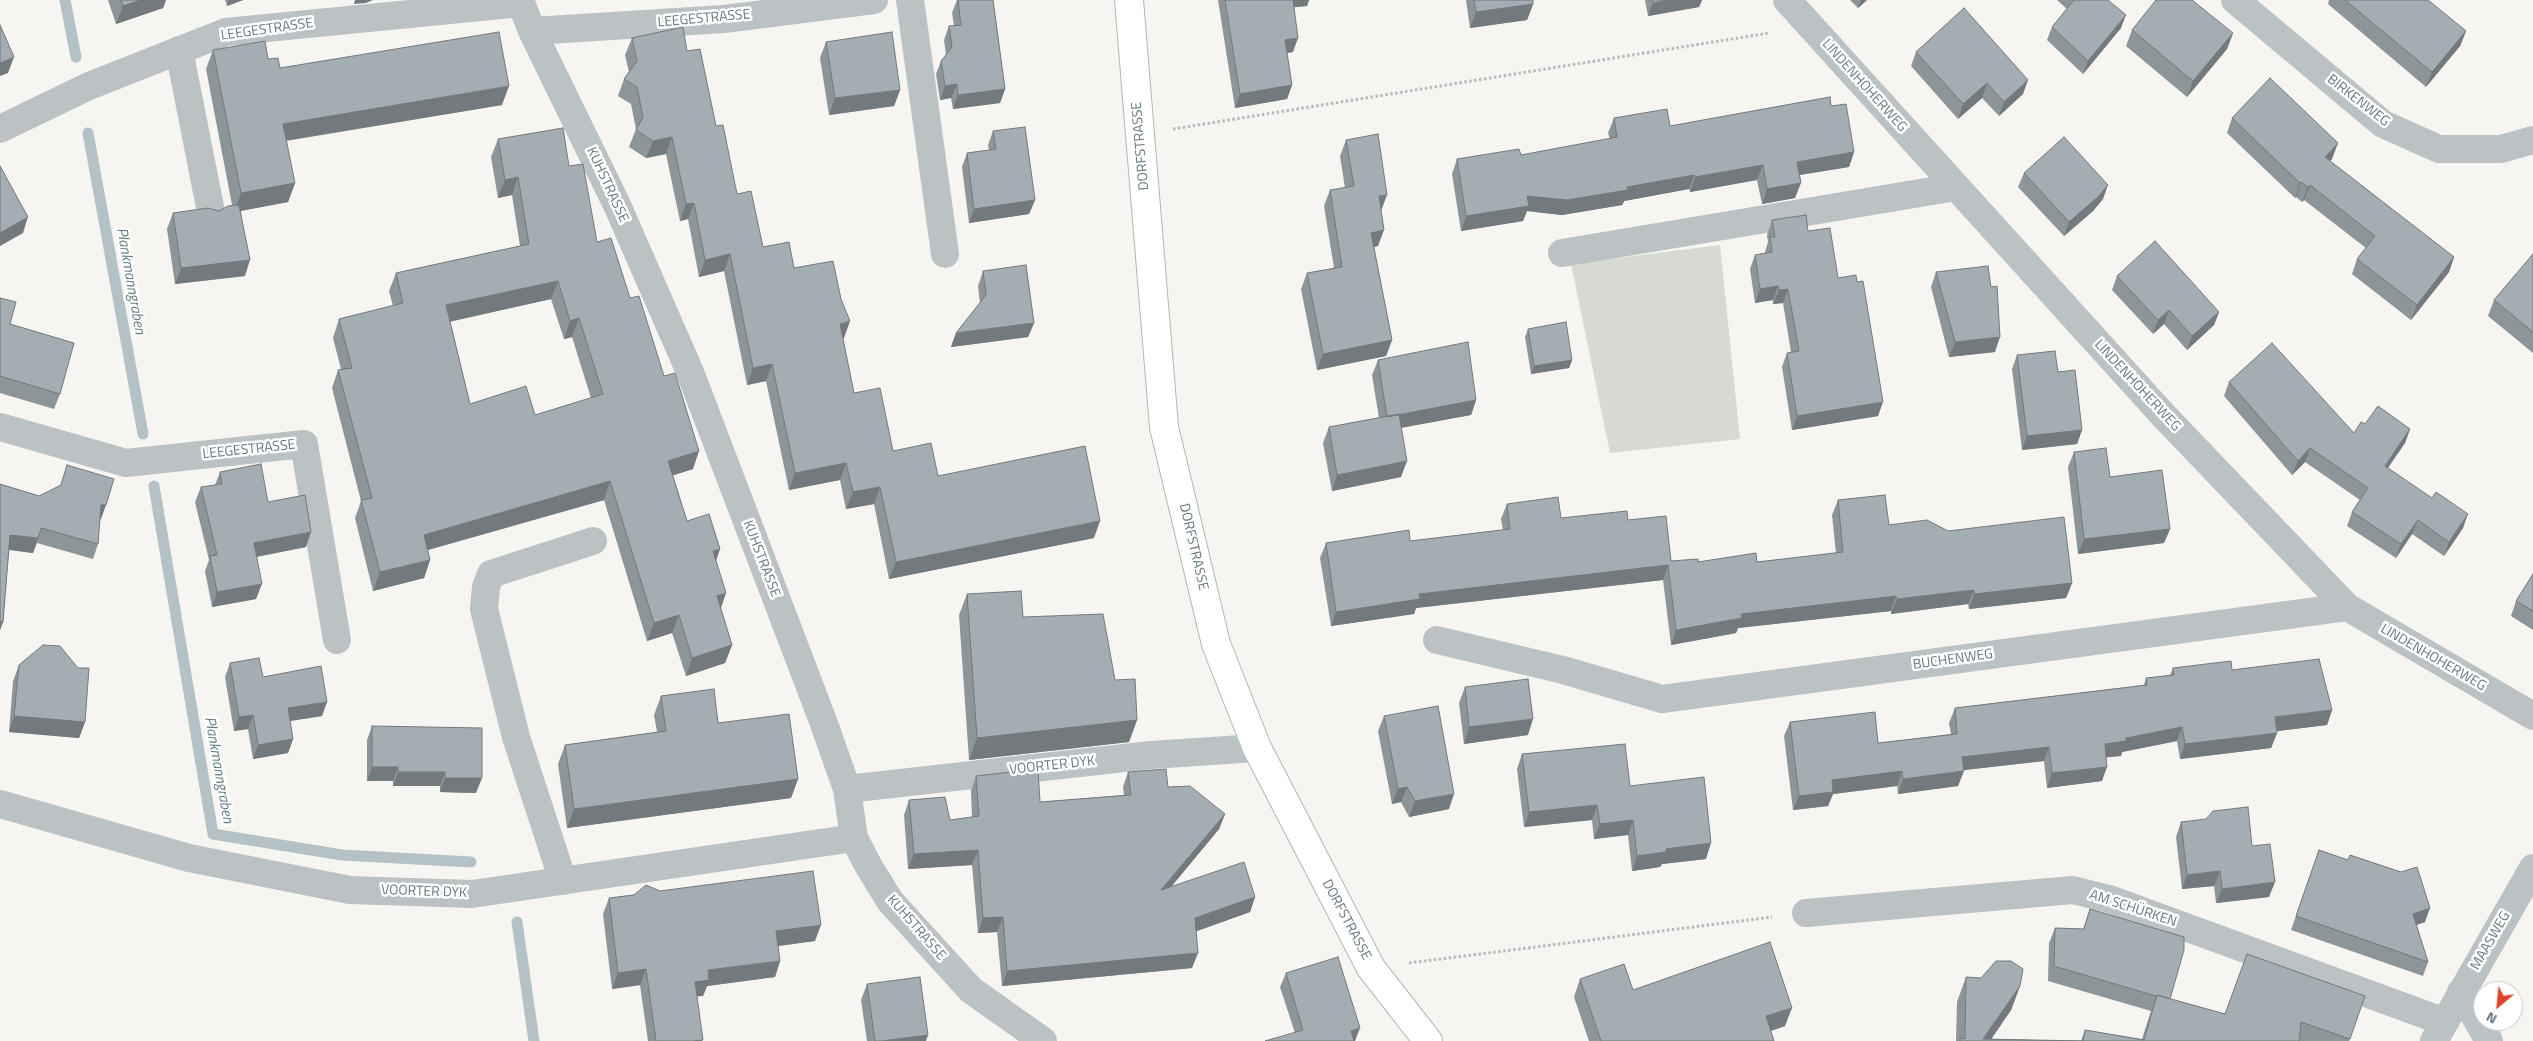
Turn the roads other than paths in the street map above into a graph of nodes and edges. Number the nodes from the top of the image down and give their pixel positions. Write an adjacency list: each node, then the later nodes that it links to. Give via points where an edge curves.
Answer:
1 (874, 0): 7 (street, LEEGESTRASSE, via 724,19)
2 (910, 0): 14 (street)
3 (1129, 0): 21 (main road, DORFSTRASSE, via 1164,427 1216,644)
4 (1787, 0): 11 (street, LINDENHOHERWEG)
5 (2235, 0): 10 (street, BIRKENWEG, via 2383,124 2439,149 2501,148)
6 (521, 1): 7 (street, KUHSTRASSE); 8 (street, LEEGESTRASSE, via 226,32)
7 (532, 31): 22 (street, KUHSTRASSE, via 617,204 690,372)
8 (179, 50): 9 (street, LEEGESTRASSE, via 89,86); 12 (street)
9 (0, 129)
10 (2533, 140)
11 (1956, 187): 13 (street); 17 (street, LINDENHOHERWEG, via 2164,416)
12 (211, 212)
13 (1562, 253)
14 (945, 254)
15 (0, 427): 18 (street, LEEGESTRASSE, via 126,463 304,444)
16 (594, 541): 26 (street, via 491,574 486,587 484,610 516,737)
17 (2347, 607): 19 (street, BUCHENWEG, via 1662,699 1563,670); 20 (street, LINDENHOHERWEG)
18 (337, 640)
19 (1437, 640)
20 (2533, 716)
21 (1257, 748): 22 (street, VOORTER DYK, via 1151,755); 31 (main road, DORFSTRASSE, via 1371,968)
22 (847, 789): 24 (street, KUHSTRASSE)
23 (0, 804): 26 (street, VOORTER DYK, via 189,858 350,890 472,894)
24 (854, 838): 26 (street, VOORTER DYK); 30 (street, KUHSTRASSE, via 890,901 971,990)
25 (2533, 868): 28 (street, MAASWEG)
26 (563, 881)
27 (1806, 913): 29 (street, AM SCHÜRKEN, via 2073,890 2109,899)
28 (2461, 992): 29 (street, MAASWEG); 32 (street)
29 (2439, 1031)
30 (1043, 1041)
31 (1428, 1041)
32 (2489, 1041)

